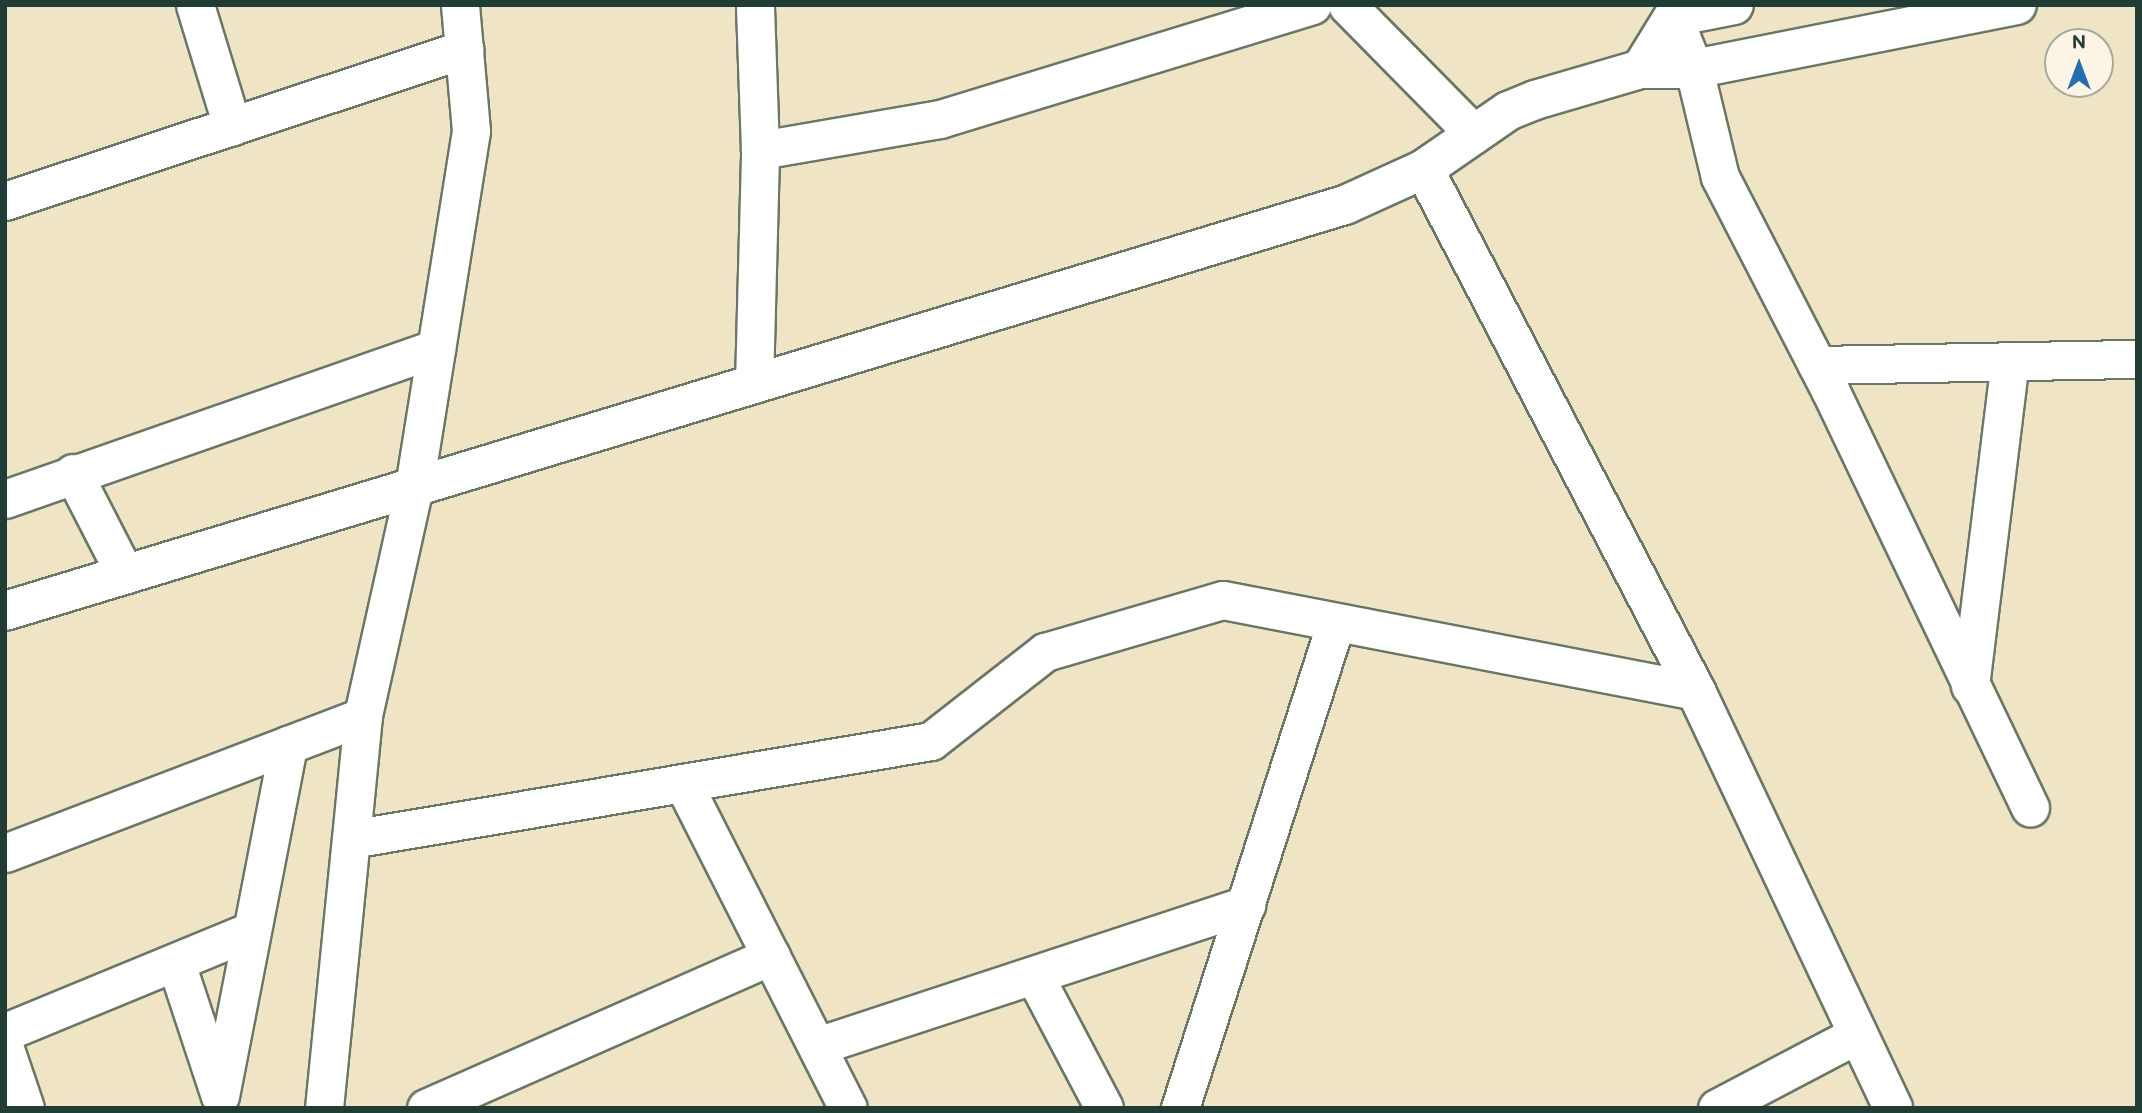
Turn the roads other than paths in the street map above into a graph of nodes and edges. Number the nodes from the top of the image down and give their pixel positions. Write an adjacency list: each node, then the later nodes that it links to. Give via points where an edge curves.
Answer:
1 (195, 5): 12 (street)
2 (460, 5): 9 (street)
3 (755, 5): 14 (street)
4 (1312, 5): 14 (street, via 940,119)
5 (1347, 5): 13 (street)
6 (1734, 5): 8 (street)
7 (2017, 5): 11 (street)
8 (1673, 17): 10 (street); 11 (street)
9 (464, 49): 12 (street); 17 (street, via 471,131)
10 (1641, 69): 11 (street); 13 (street, via 1535,100)
11 (1694, 69): 20 (street, via 1720,177)
12 (232, 126): 16 (street)
13 (1474, 134): 15 (street)
14 (760, 149): 21 (street)
15 (1424, 169): 21 (street, via 1345,205); 29 (street)
16 (5, 201)
17 (436, 348): 22 (street); 23 (street)
18 (2137, 359): 19 (street)
19 (2010, 361): 20 (street); 28 (street)
20 (1817, 365): 28 (street)
21 (754, 384): 23 (street)
22 (73, 473): 24 (street); 25 (street)
23 (414, 487): 25 (street); 30 (street)
24 (5, 499)
25 (125, 574): 26 (street)
26 (5, 611)
27 (1336, 622): 29 (street); 32 (street, via 1223,600 1045,652 931,741); 36 (street)
28 (1970, 686): 33 (street)
29 (1696, 691): 42 (street)
30 (363, 716): 31 (street); 34 (street)
31 (288, 745): 35 (street); 37 (street)
32 (683, 783): 34 (street); 38 (street)
33 (2030, 808)
34 (351, 839): 47 (street)
35 (5, 853)
36 (1245, 905): 40 (street); 51 (street)
37 (252, 930): 39 (street); 45 (street)
38 (771, 956): 43 (street); 48 (street)
39 (176, 963): 41 (street); 45 (street)
40 (1034, 975): 43 (street); 50 (street)
41 (5, 1032)
42 (1856, 1035): 52 (street); 53 (street)
43 (817, 1046): 49 (street)
44 (5, 1049): 46 (street)
45 (222, 1102)
46 (25, 1108)
47 (324, 1108)
48 (426, 1108)
49 (848, 1108)
50 (1104, 1108)
51 (1180, 1108)
52 (1717, 1108)
53 (1893, 1108)

